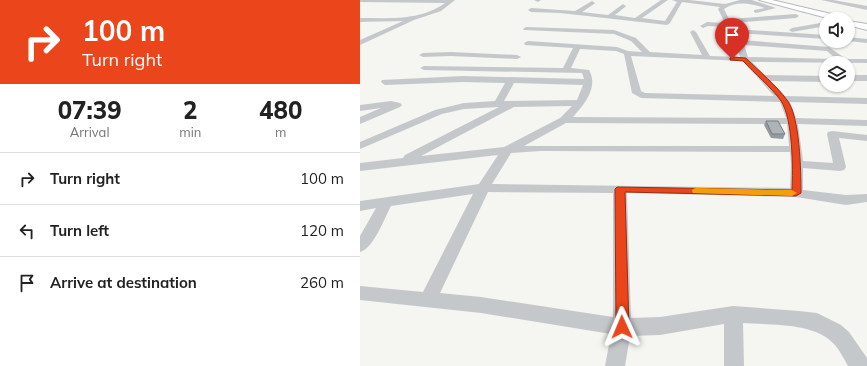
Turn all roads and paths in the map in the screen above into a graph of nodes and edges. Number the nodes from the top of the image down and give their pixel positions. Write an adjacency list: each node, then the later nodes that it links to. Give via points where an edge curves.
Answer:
1 (360, 0): 2 (street)
2 (382, 0): 10 (street); 14 (street)
3 (538, 0): 19 (street)
4 (665, 0): 31 (street)
5 (704, 0): 17 (street)
6 (746, 0): 17 (street); 27 (street, via 773,7 754,12)
7 (756, 0): 23 (main road)
8 (763, 0): 24 (main road)
9 (827, 0): 18 (street); 20 (street)
10 (451, 1): 16 (street)
11 (678, 2): 17 (street); 17 (street); 31 (street, via 667,23)
12 (592, 3): 22 (street)
13 (623, 6): 26 (street)
14 (369, 7)
15 (376, 7): 16 (street)
16 (444, 7): 29 (street)
17 (721, 7): 38 (street)
18 (867, 8)
19 (531, 10): 22 (street); 40 (street)
20 (832, 12)
21 (360, 13): 28 (street, via 393,13)
22 (576, 13): 32 (street)
23 (819, 13)
24 (819, 13)
25 (796, 16): 27 (street)
26 (609, 17): 32 (street); 34 (street)
27 (760, 18): 38 (street)
28 (380, 19): 29 (street); 30 (street); 36 (street)
29 (412, 19): 47 (street)
30 (360, 20)
31 (636, 20): 34 (street)
32 (592, 23): 34 (street); 40 (street)
33 (855, 23): 39 (main road)
34 (620, 25): 52 (street, via 625,34 635,39)
35 (819, 25): 42 (street)
36 (367, 26)
37 (703, 26): 38 (street)
38 (730, 26): 42 (street); 46 (street)
39 (867, 26)
40 (526, 28): 49 (street)
41 (693, 32): 54 (street)
42 (773, 33): 43 (street)
43 (819, 36)
44 (855, 40): 45 (street)
45 (867, 41)
46 (739, 42): 53 (street, via 829,49); 55 (street)
47 (360, 43)
48 (578, 46): 49 (street); 50 (street, via 617,49); 61 (street)
49 (522, 50): 51 (street); 60 (street)
50 (627, 53): 52 (street); 69 (street, via 637,93 640,95)
51 (423, 55)
52 (648, 55): 54 (street)
53 (838, 56)
54 (707, 58): 55 (street)
55 (744, 59): 56 (street); 62 (street)
56 (819, 60)
57 (855, 61): 58 (street)
58 (867, 61)
59 (424, 68): 60 (street)
60 (506, 70): 61 (street)
61 (566, 71): 68 (street, via 586,72)
62 (762, 78): 65 (street); 69 (street)
63 (855, 78): 64 (street)
64 (867, 78)
65 (819, 79)
66 (511, 80): 67 (street); 68 (street); 72 (street)
67 (385, 82)
68 (587, 82): 71 (street, via 585,95)
69 (783, 99): 70 (street); 77 (street)
70 (867, 101)
71 (580, 103): 73 (street); 75 (street)
72 (498, 104): 73 (street); 80 (street, via 464,106 438,112)
73 (513, 104): 83 (street)
74 (360, 108): 76 (street, via 397,105)
75 (564, 120): 77 (street); 82 (street)
76 (360, 121)
77 (792, 121): 78 (street); 81 (street)
78 (867, 123)
79 (867, 138): 84 (street, via 832,134 840,167)
80 (360, 146)
81 (795, 149): 82 (street); 84 (street)
82 (507, 150): 83 (street); 86 (street)
83 (401, 162): 85 (street)
84 (797, 164): 88 (street)
85 (360, 167)
86 (484, 188): 87 (street); 90 (street); 94 (street)
87 (620, 189): 88 (street); 96 (street)
88 (796, 193): 89 (street, via 846,200)
89 (867, 198)
90 (387, 201): 91 (street); 92 (street)
91 (360, 206)
92 (360, 246)
93 (360, 293): 94 (street)
94 (428, 299): 96 (street, via 481,304)
95 (733, 314): 96 (street, via 660,326); 98 (street); 99 (street, via 817,322 842,338)
96 (622, 327): 97 (street)
97 (615, 366)
98 (734, 366)
99 (860, 366)

